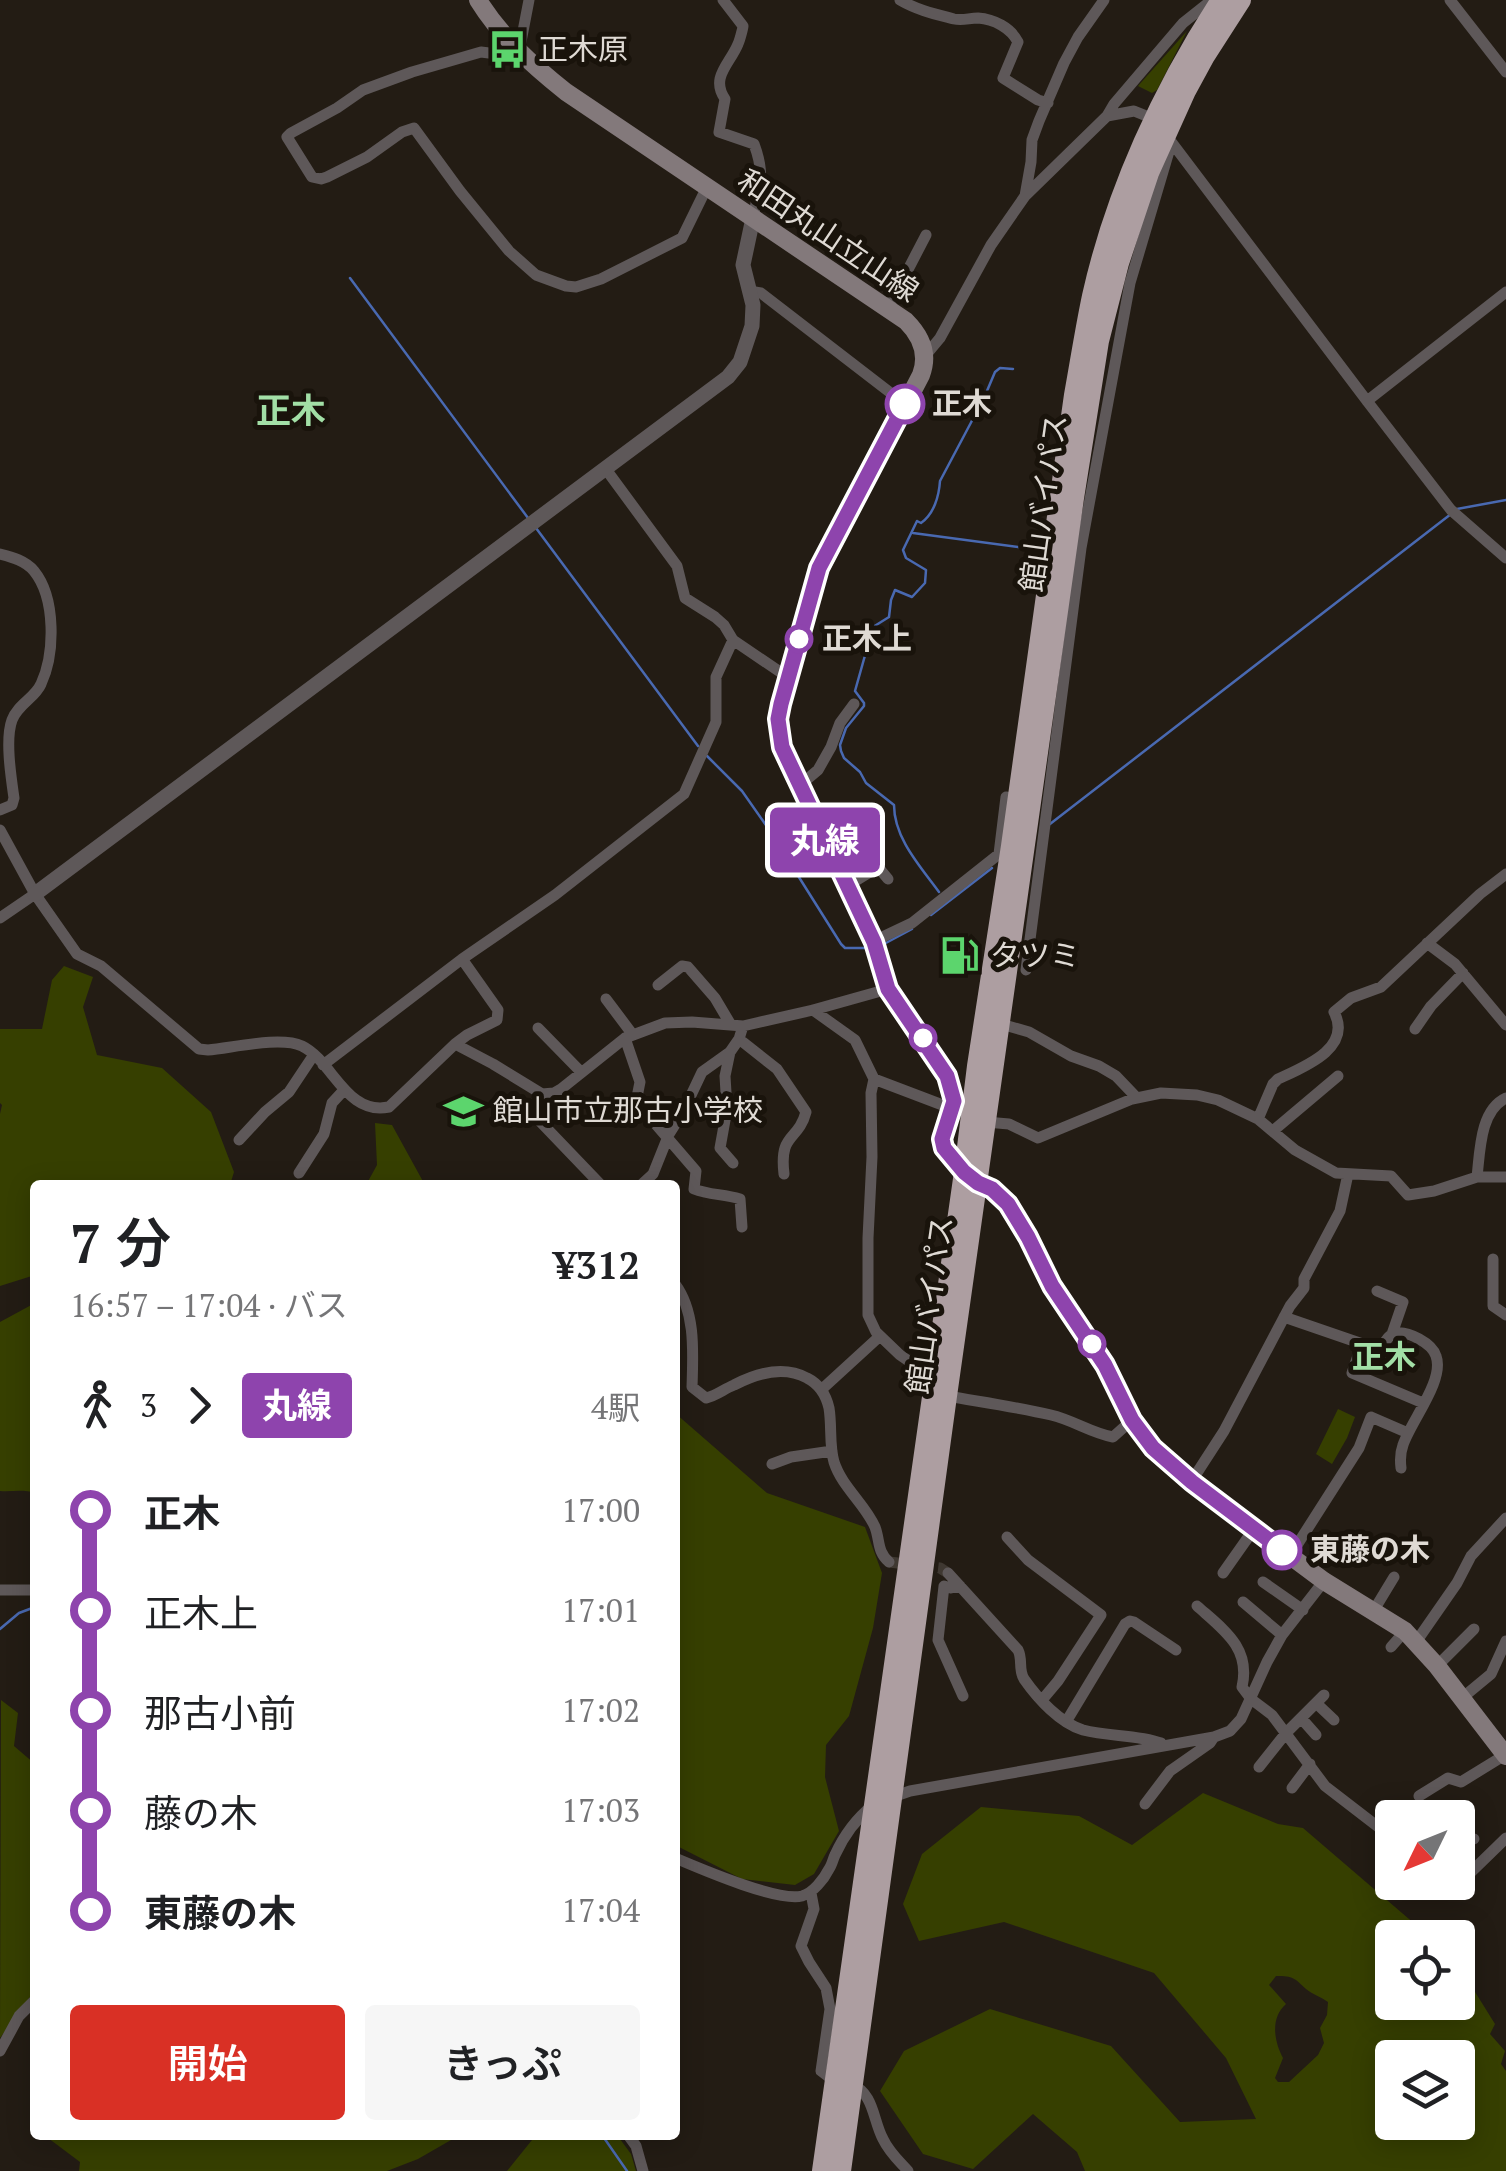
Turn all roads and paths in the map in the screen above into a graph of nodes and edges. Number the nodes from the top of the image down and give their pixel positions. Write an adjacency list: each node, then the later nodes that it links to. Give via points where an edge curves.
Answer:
1 (478, 0): 12 (main road, 和田丸山立山線)
2 (529, 0): 12 (street)
3 (723, 0): 19 (street, via 743,26 719,76 725,99 719,132 754,144 762,165)
4 (900, 0): 11 (street)
5 (952, 0): 11 (street)
6 (1104, 0): 14 (street, via 1064,63)
7 (1212, 0): 15 (street, via 1184,23)
8 (1221, 0): 16 (highway, 館山バイパス, via 1190,50)
9 (1242, 0): 16 (highway, 館山バイパス)
10 (1450, 0): 13 (street)
11 (951, 18): 14 (street, via 995,21 1014,34 1018,42 1003,78)
12 (519, 52): 17 (main road, 和田丸山立山線); 17 (street, via 482,52 412,72 363,90 287,137 312,177 321,180 414,128 510,251 536,276 576,287 682,238)
13 (1506, 72)
14 (1048, 103): 18 (street, via 1032,140)
15 (1107, 116): 16 (street, via 1134,110); 18 (street)
16 (1164, 132): 25 (street); 34 (highway, 館山バイパス, via 1116,216 1093,292); 45 (street, via 1082,548); 51 (highway, 館山バイパス, via 1118,263 1096,358)
17 (706, 187): 19 (main road, 和田丸山立山線)
18 (1024, 196): 24 (street)
19 (754, 218): 21 (street, via 743,265); 23 (main road, 和田丸山立山線)
20 (926, 236): 23 (street)
21 (749, 292): 26 (street, via 761,293); 27 (street, via 752,326 740,362)
22 (1506, 292): 25 (street)
23 (888, 308): 24 (main road, 和田丸山立山線, via 914,328)
24 (925, 356): 26 (main road)
25 (1366, 401): 29 (street, via 1454,513)
26 (905, 404): 31 (main road, via 819,568)
27 (604, 468): 30 (street, via 676,566 685,598 715,617); 40 (street)
28 (0, 554): 35 (street, via 32,568 47,598 52,632 40,688 12,720 14,798)
29 (1506, 558)
30 (733, 640): 31 (street); 44 (street, via 716,677 716,722 684,794)
31 (789, 678): 33 (main road, via 779,733)
32 (854, 704): 33 (street, via 818,770)
33 (799, 786): 39 (main road)
34 (1018, 799): 42 (street, via 1006,797 999,854 912,923); 61 (highway, 館山バイパス)
35 (0, 810)
36 (0, 830): 40 (street)
37 (1506, 874): 43 (street)
38 (888, 880): 39 (street, via 878,867)
39 (848, 886): 42 (main road)
40 (35, 894): 41 (street); 59 (street, via 77,954 101,966 199,1049 268,1042 301,1046)
41 (0, 918)
42 (874, 942): 48 (main road)
43 (1427, 943): 46 (street); 69 (street, via 1381,987 1334,1012 1338,1030 1330,1048 1278,1079)
44 (462, 959): 57 (street, via 498,1010 498,1020); 59 (street)
45 (1026, 970)
46 (1463, 973): 52 (street); 54 (street)
47 (658, 986): 55 (street, via 688,967)
48 (888, 989): 50 (street); 61 (main road)
49 (606, 999): 56 (street)
50 (813, 1010): 55 (street); 63 (street, via 855,1040)
51 (1001, 1024): 66 (street, via 1099,1066); 70 (highway, 館山バイパス)
52 (1506, 1024)
53 (538, 1028): 60 (street)
54 (1415, 1029)
55 (738, 1030): 56 (street, via 664,1023); 58 (street); 76 (street, via 777,1069 806,1112 782,1154)
56 (629, 1036): 60 (street); 72 (street, via 640,1082 637,1098)
57 (455, 1044): 64 (street, via 389,1107 378,1110); 65 (street)
58 (730, 1052): 72 (street, via 702,1072); 74 (street, via 720,1148)
59 (318, 1060): 64 (street); 73 (street)
60 (581, 1072): 65 (street)
61 (962, 1072): 68 (main road); 80 (highway, 館山バイパス)
62 (1338, 1076): 71 (street)
63 (874, 1079): 68 (street); 90 (street, via 868,1315)
64 (344, 1090): 75 (street)
65 (548, 1094): 81 (street, via 531,1112)
66 (1137, 1098): 69 (street, via 1196,1095); 70 (street, via 1038,1138)
67 (1506, 1098): 78 (street, via 1488,1115)
68 (952, 1109): 80 (main road, via 944,1148)
69 (1258, 1120): 71 (street)
70 (986, 1122): 80 (highway, 館山バイパス)
71 (1274, 1130): 77 (street, via 1314,1162)
72 (668, 1138): 82 (street); 83 (street, via 696,1171 694,1189 740,1199)
73 (239, 1140)
74 (733, 1163)
75 (299, 1173)
76 (784, 1174)
77 (1348, 1174): 78 (street, via 1391,1176 1408,1196); 88 (street, via 1340,1211)
78 (1478, 1177): 79 (street)
79 (1506, 1177)
80 (971, 1178): 92 (highway, 館山バイパス); 94 (highway, 館山バイパス); 96 (main road, via 1008,1204)
81 (596, 1180)
82 (646, 1180)
83 (742, 1227)
84 (1493, 1259): 87 (street, via 1493,1306)
85 (680, 1291): 93 (street, via 690,1318 697,1392 712,1398 770,1371 802,1375)
86 (1377, 1291): 89 (street, via 1403,1302)
87 (1506, 1315)
88 (1284, 1317): 91 (street); 101 (street)
89 (1392, 1334): 91 (street, via 1380,1350); 95 (street, via 1424,1342 1435,1353 1436,1374)
90 (880, 1336): 92 (street); 93 (street)
91 (1362, 1344): 95 (street, via 1352,1373)
92 (934, 1372): 142 (highway, 館山バイパス)
93 (822, 1390): 98 (street)
94 (947, 1396): 96 (street, via 1051,1415 1112,1437); 142 (highway, 館山バイパス)
95 (1423, 1403): 97 (street)
96 (1132, 1420): 101 (main road)
97 (1408, 1433): 100 (street); 105 (street, via 1372,1418)
98 (832, 1451): 99 (street); 106 (street)
99 (772, 1464)
100 (1400, 1468)
101 (1192, 1482): 103 (main road)
102 (1506, 1518): 121 (street)
103 (1254, 1529): 105 (main road); 107 (street)
104 (1007, 1538): 129 (street, via 1101,1615)
105 (1290, 1556): 110 (main road)
106 (889, 1562)
107 (1223, 1572)
108 (948, 1573): 112 (street)
109 (1394, 1577): 118 (street)
110 (1324, 1580): 117 (street); 118 (main road)
111 (1262, 1582): 117 (street)
112 (960, 1586): 126 (street, via 944,1586 938,1640); 129 (street, via 1018,1650 1023,1678)
113 (0, 1590): 114 (street)
114 (30, 1590)
115 (1242, 1602): 120 (street)
116 (1197, 1606): 128 (street, via 1239,1648 1242,1688)
117 (1302, 1610): 120 (street)
118 (1374, 1610): 121 (main road)
119 (1474, 1629): 125 (street)
120 (1282, 1636): 128 (street)
121 (1410, 1636): 123 (street); 125 (main road)
122 (1506, 1642): 127 (street, via 1491,1674)
123 (1391, 1647)
124 (1176, 1650): 132 (street, via 1134,1622 1126,1624)
125 (1436, 1666): 127 (main road)
126 (962, 1696)
127 (1462, 1698): 137 (main road)
128 (1251, 1699): 133 (street); 135 (street, via 1236,1725)
129 (1042, 1700): 132 (street)
130 (1301, 1718): 131 (street, via 1320,1699); 133 (street); 134 (street)
131 (1334, 1720)
132 (1066, 1722): 136 (street)
133 (1286, 1733): 138 (street); 139 (street)
134 (1316, 1736)
135 (1214, 1737): 136 (street); 143 (street, via 1170,1771)
136 (1165, 1744): 142 (street)
137 (1506, 1756): 141 (street, via 1461,1782 1448,1778)
138 (1310, 1764): 140 (street); 144 (street, via 1325,1786)
139 (1259, 1767)
140 (1292, 1788)
141 (1418, 1796)
142 (882, 1801): 148 (street, via 852,1825); 151 (highway, 館山バイパス)
143 (1145, 1804)
144 (1375, 1825)
145 (1506, 1838): 147 (street)
146 (680, 1860): 148 (street, via 778,1894 798,1898)
147 (1475, 1868)
148 (811, 1892): 151 (street, via 814,1908 801,1946 826,1988 830,2009 821,2071)
149 (30, 2005): 150 (street)
150 (0, 2051)
151 (844, 2084): 154 (highway, 館山バイパス); 155 (highway, 館山バイパス); 156 (street, via 866,2096 884,2142)
152 (632, 2140): 153 (street)
153 (644, 2171)
154 (822, 2171)
155 (841, 2171)
156 (908, 2171)

